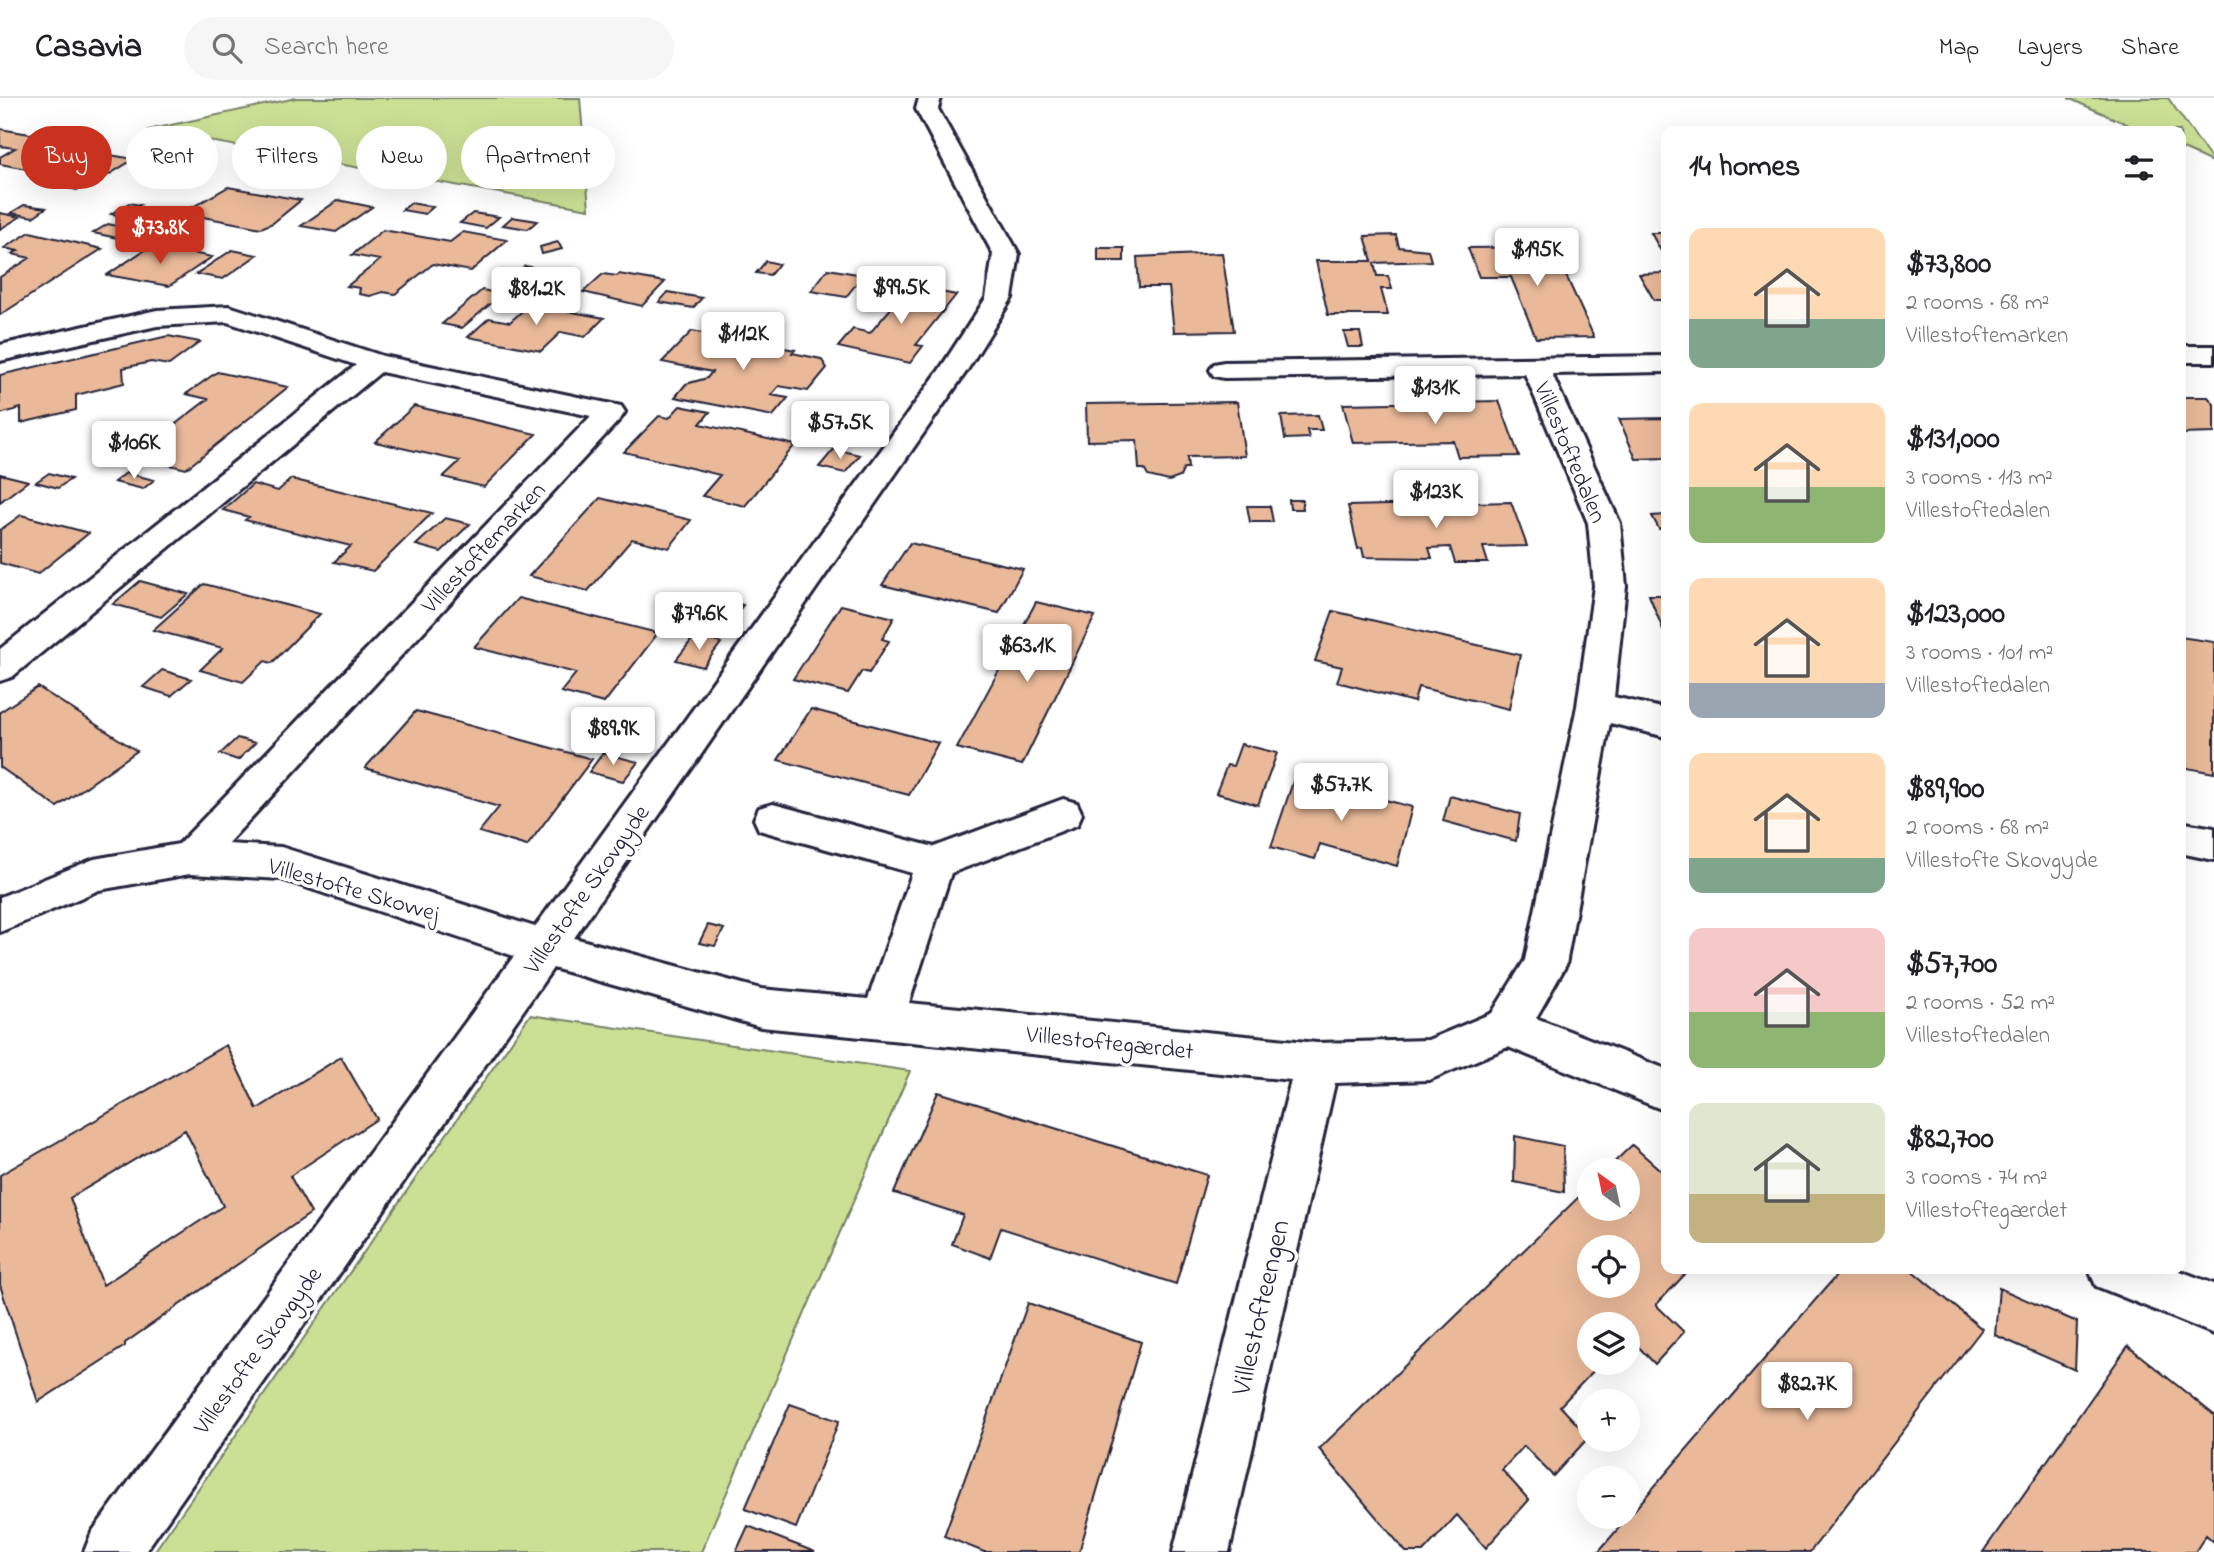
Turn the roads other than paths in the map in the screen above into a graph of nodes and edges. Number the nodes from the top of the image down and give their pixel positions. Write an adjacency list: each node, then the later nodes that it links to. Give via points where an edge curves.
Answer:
1 (930, 98): 19 (street, Villestofte Skovgyde, via 927,109 1006,254 999,298 952,372)
2 (0, 353): 5 (street, Villestoftemarken, via 157,318 229,314)
3 (2214, 354): 4 (street)
4 (2186, 355)
5 (376, 363): 9 (street); 16 (street, Villestoftemarken, via 611,412)
6 (1661, 364): 7 (street, Villestoftedalen)
7 (1535, 366): 8 (street, Villestoftedalen); 10 (street, Villestoftedalen, via 1604,523 1610,586)
8 (1224, 370)
9 (0, 668)
10 (1595, 706): 11 (street); 21 (street, Villestoftedalen, via 1545,965)
11 (1661, 722)
12 (1063, 814): 17 (street)
13 (773, 819): 17 (street)
14 (2186, 838): 15 (street)
15 (2214, 844)
16 (190, 858): 18 (street, Villestofte Skovvej, via 94,875); 19 (street, Villestofte Skovvej, via 281,863)
17 (935, 863): 20 (street)
18 (0, 915)
19 (544, 948): 20 (street, Villestoftegærdet, via 761,1007); 26 (street, Villestofte Skovgyde)
20 (882, 1020): 22 (street, Villestoftegærdet)
21 (1507, 1027): 22 (street, Villestoftegærdet, via 1429,1060); 23 (street)
22 (1317, 1063): 27 (street, Villestofteengen)
23 (1661, 1088)
24 (2126, 1274): 25 (street)
25 (2214, 1309)
26 (112, 1552)
27 (1201, 1552)

